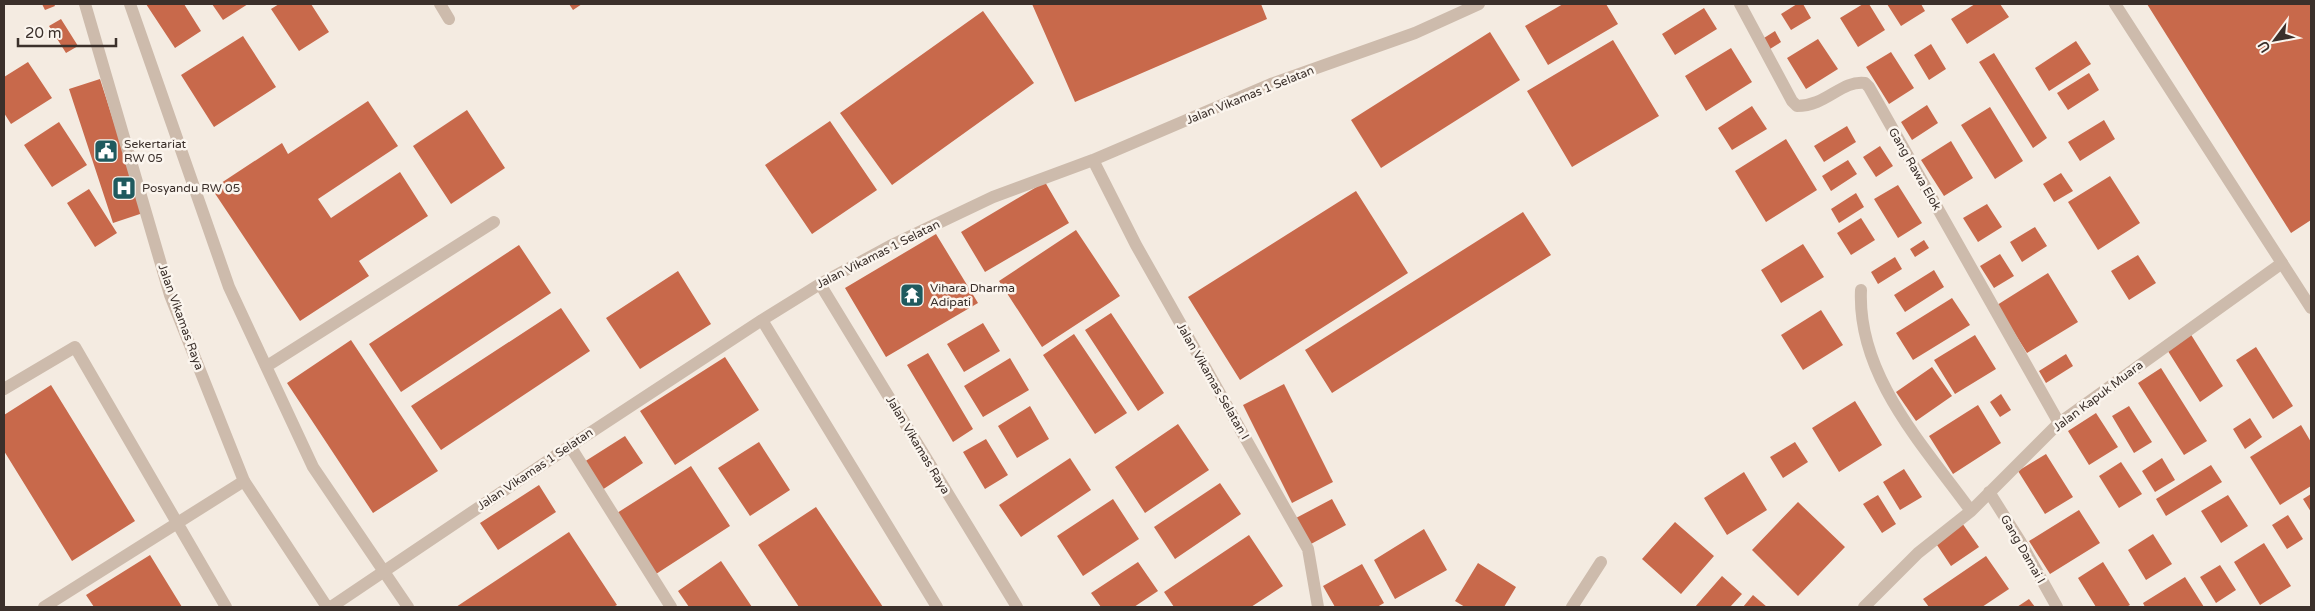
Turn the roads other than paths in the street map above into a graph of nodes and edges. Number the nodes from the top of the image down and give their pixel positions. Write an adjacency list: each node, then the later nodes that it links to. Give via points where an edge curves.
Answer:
1 (85, 4): 19 (street, Jalan Vikamas Raya, via 170,295)
2 (130, 4): 15 (street, via 229,287)
3 (440, 4): 7 (street)
4 (1479, 4): 8 (street, Jalan Vikamas 1 Selatan, via 1415,33 1271,84)
5 (1740, 4): 17 (street, Gang Rawa Elok, via 1797,106 1815,105 1850,84 1865,83 1869,87)
6 (2115, 4): 10 (street)
7 (449, 19)
8 (1094, 160): 11 (street, Jalan Vikamas 1 Selatan, via 993,197); 32 (street, Jalan Vikamas Selatan I, via 1136,245 1308,549)
9 (494, 222): 15 (street)
10 (2282, 263): 13 (street); 17 (street, Jalan Kapuk Muara)
11 (820, 284): 14 (street, Jalan Vikamas 1 Selatan); 31 (street, Jalan Vikamas Raya)
12 (1861, 290): 21 (street, via 1863,324 1882,381 1894,404)
13 (2311, 308)
14 (762, 320): 18 (street, Jalan Vikamas 1 Selatan); 30 (street)
15 (266, 366): 24 (street, via 313,467)
16 (4, 389): 22 (street, via 75,347)
17 (2058, 423): 20 (street, Jalan Kapuk Muara)
18 (570, 446): 24 (street, Jalan Vikamas 1 Selatan); 29 (street)
19 (244, 481): 22 (street); 27 (street, Jalan Vikamas Raya)
20 (1989, 492): 21 (street, Jalan Kapuk Muara); 35 (street, Gang Damai I)
21 (1971, 511): 34 (street, Jalan Kapuk Muara, via 1918,553)
22 (177, 524): 25 (street); 26 (street)
23 (1600, 562): 33 (street)
24 (383, 571): 27 (street, Jalan Vikamas 1 Selatan); 28 (street)
25 (44, 607)
26 (226, 607)
27 (329, 607)
28 (408, 607)
29 (671, 607)
30 (937, 607)
31 (1017, 607)
32 (1318, 607)
33 (1572, 607)
34 (1864, 607)
35 (2057, 607)

